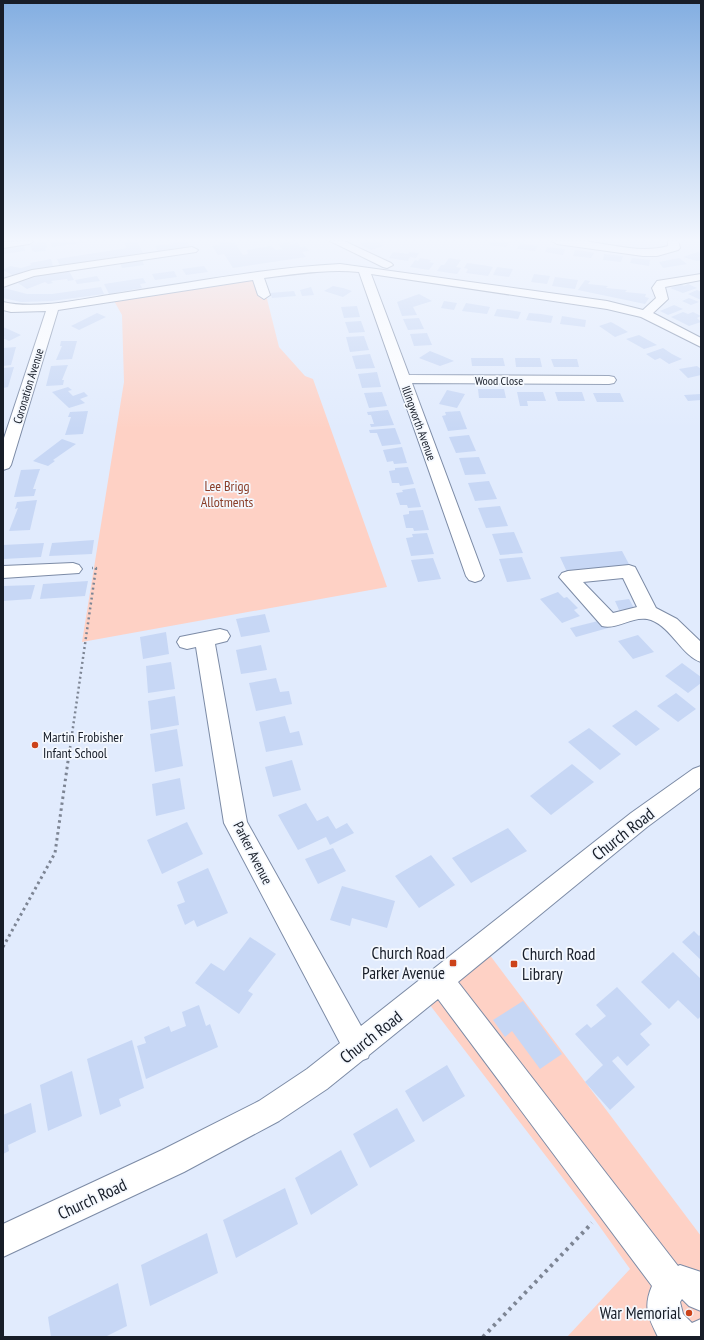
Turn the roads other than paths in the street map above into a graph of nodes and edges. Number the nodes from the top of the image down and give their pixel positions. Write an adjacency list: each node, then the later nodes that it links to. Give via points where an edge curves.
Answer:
1 (75, 304): 6 (street)
2 (372, 304): 10 (street, Illingworth Avenue)
3 (597, 304): 7 (street)
4 (657, 304): 7 (street)
5 (3, 306): 6 (street)
6 (53, 307): 11 (street, Coronation Avenue)
7 (645, 314): 8 (street)
8 (701, 342)
9 (598, 378): 10 (street, Wood Close)
10 (403, 379): 14 (street, Illingworth Avenue)
11 (3, 466)
12 (73, 569): 13 (street)
13 (3, 572)
14 (475, 576)
15 (648, 613): 17 (street, via 673,627)
16 (204, 639): 20 (street, Parker Avenue, via 236,823)
17 (701, 655)
18 (701, 775): 19 (street, Church Road, via 639,820)
19 (441, 981): 20 (street, Church Road); 22 (street, via 487,1044)
20 (358, 1048): 21 (street, Church Road, via 317,1079 255,1118 174,1162)
21 (3, 1241)
22 (686, 1289): 23 (street, via 664,1294 663,1309 669,1324)
23 (683, 1337)

